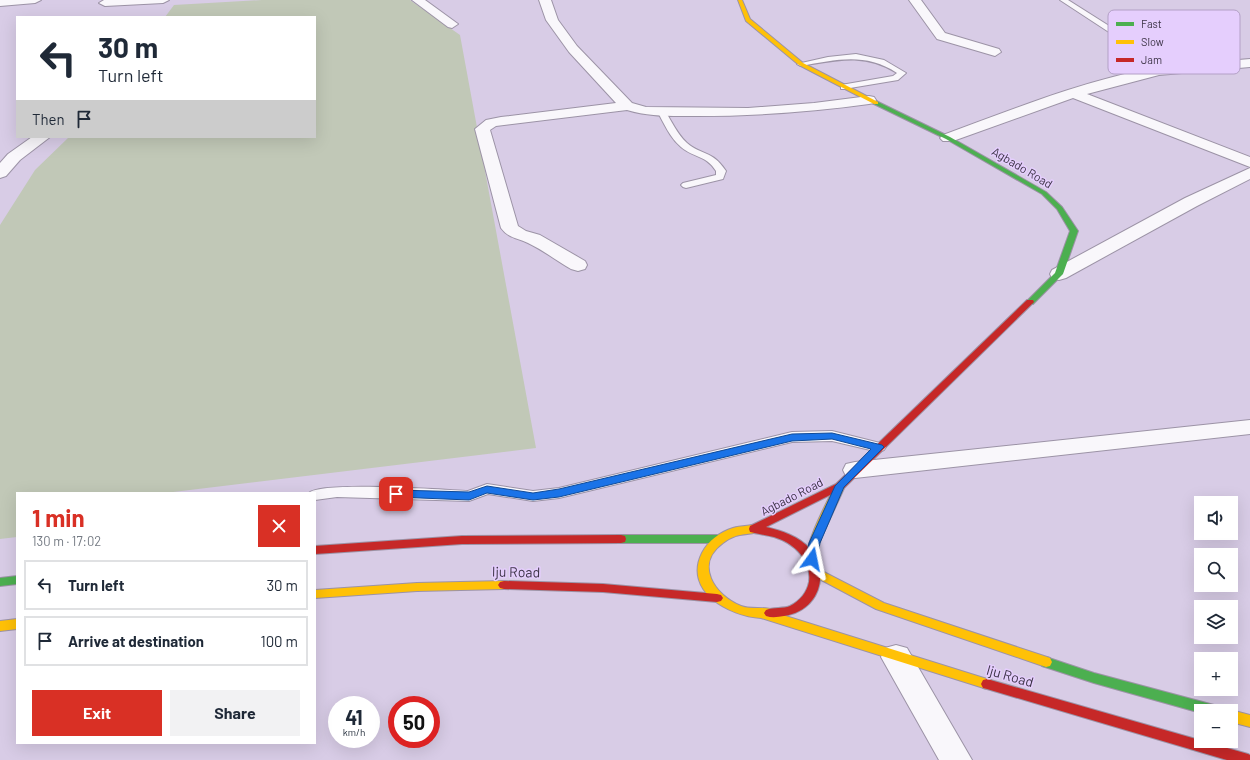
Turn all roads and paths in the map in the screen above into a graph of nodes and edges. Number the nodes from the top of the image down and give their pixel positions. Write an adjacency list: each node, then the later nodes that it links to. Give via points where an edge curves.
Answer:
1 (35, 0): 9 (street)
2 (163, 0): 8 (street)
3 (418, 0): 11 (street)
4 (545, 0): 21 (street, via 552,20 572,49)
5 (740, 0): 15 (main road, Agbado Road, via 748,20)
6 (915, 0): 13 (street, via 941,36)
7 (1063, 0): 12 (lane)
8 (106, 2): 10 (street)
9 (0, 3)
10 (100, 16)
11 (452, 24)
12 (1108, 28)
13 (994, 52)
14 (1250, 63): 16 (street)
15 (801, 64): 18 (main road, Agbado Road); 18 (lane, via 852,56 864,57 875,59 902,73 895,78)
16 (1240, 64)
17 (1147, 74): 19 (street)
18 (844, 87): 20 (main road, Agbado Road)
19 (1072, 93): 24 (street); 25 (street)
20 (869, 100): 22 (street, via 748,112); 24 (main road, Agbado Road)
21 (627, 106): 22 (street, via 646,111); 29 (street, via 501,121 491,123 482,129 510,228 520,235 534,238)
22 (661, 111): 28 (lane, via 684,144 710,156 721,170 720,176)
23 (41, 138): 26 (street, via 14,157)
24 (948, 138): 30 (main road, Agbado Road, via 1044,193 1060,208 1074,231)
25 (1250, 162)
26 (0, 173)
27 (1250, 173): 30 (street)
28 (686, 185)
29 (578, 265)
30 (1059, 274): 32 (main road, Agbado Road)
31 (1250, 428): 33 (street)
32 (879, 447): 33 (main road, Agbado Road); 34 (lane, via 832,436 792,438 559,493 533,496 487,490 469,496 337,492)
33 (848, 478): 35 (main road, Agbado Road); 38 (main road, Agbado Road, via 814,543)
34 (316, 495)
35 (754, 529): 36 (main road, via 734,532); 38 (main road, via 784,536 798,544)
36 (717, 540): 37 (main road, via 462,540); 43 (main road, via 706,552 702,567 705,583)
37 (316, 550)
38 (812, 559): 39 (main road)
39 (816, 572): 44 (main road, via 812,593 794,609); 48 (main road, Iju Road, via 880,606 1094,678)
40 (16, 580): 41 (main road)
41 (0, 582)
42 (316, 594): 43 (main road, Iju Road, via 364,589 489,585 588,587)
43 (717, 598): 44 (main road, via 747,613)
44 (766, 615): 47 (main road, Iju Road)
45 (16, 624): 46 (main road)
46 (0, 626)
47 (896, 657): 51 (street); 52 (main road, Iju Road)
48 (1194, 706)
49 (1238, 718): 50 (main road)
50 (1250, 721)
51 (956, 760)
52 (1248, 760)

